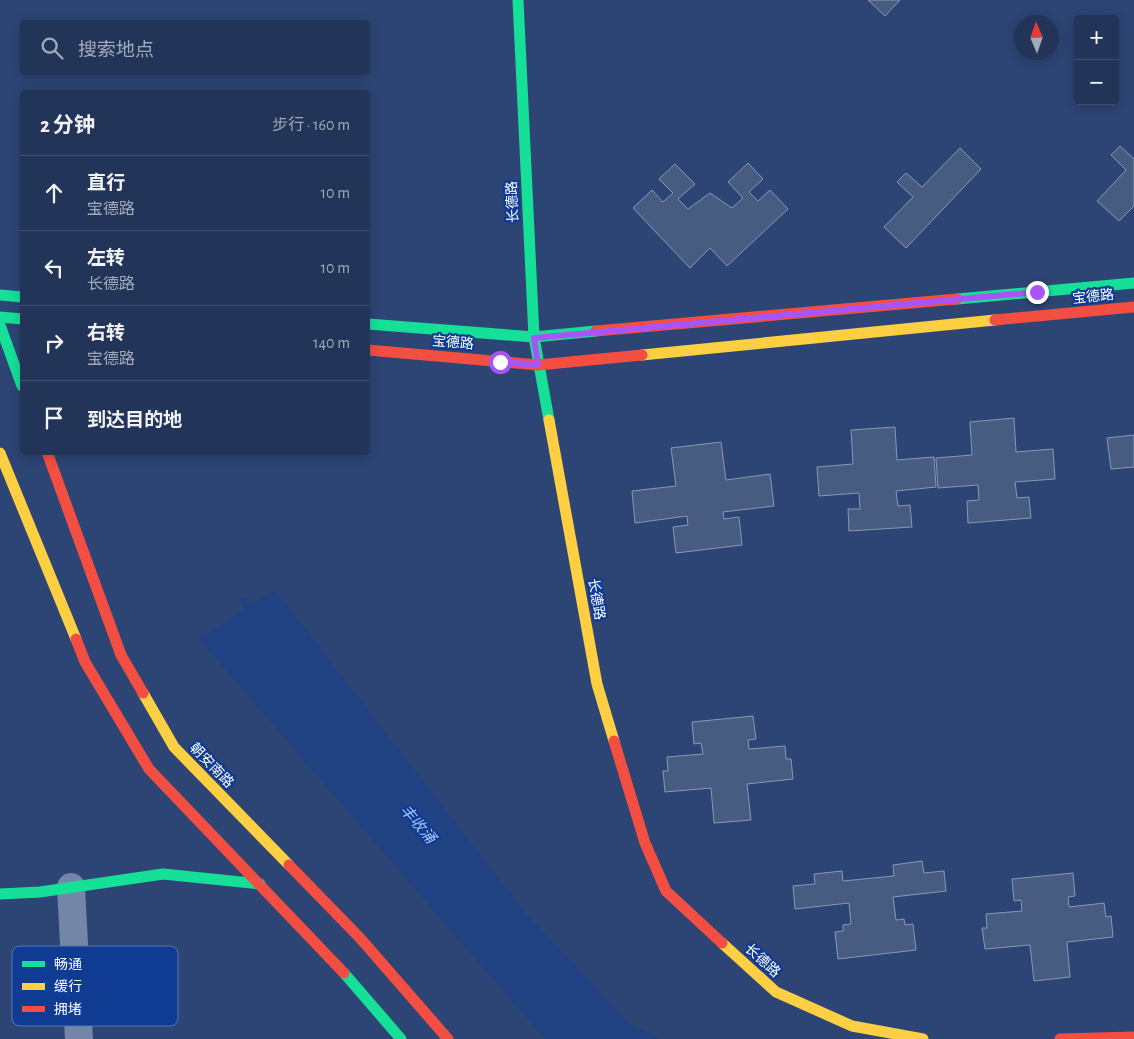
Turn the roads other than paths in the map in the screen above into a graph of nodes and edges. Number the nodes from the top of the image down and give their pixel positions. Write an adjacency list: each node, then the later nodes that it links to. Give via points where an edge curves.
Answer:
1 (518, 0): 10 (street, 长德路)
2 (1134, 283): 10 (street, 宝德路)
3 (0, 295): 4 (street)
4 (20, 297)
5 (1134, 307): 12 (street, 宝德路)
6 (0, 317): 7 (street)
7 (20, 319)
8 (370, 324): 10 (street, 宝德路)
9 (0, 325): 13 (street)
10 (534, 338): 12 (street, 长德路)
11 (370, 350): 12 (street, 宝德路)
12 (538, 365): 25 (street, 长德路, via 597,684 645,843 666,892 776,992 852,1026)
13 (20, 380)
14 (0, 453): 16 (street, via 85,662 149,769)
15 (48, 455): 24 (street, 朝安南路, via 121,655 174,747 360,938)
16 (260, 884): 17 (street, via 164,874); 23 (street)
17 (71, 887): 18 (street); 19 (street)
18 (0, 894)
19 (74, 946)
20 (78, 1026): 22 (street)
21 (1134, 1037): 26 (street)
22 (79, 1039)
23 (401, 1039)
24 (448, 1039)
25 (923, 1039)
26 (1060, 1039)

